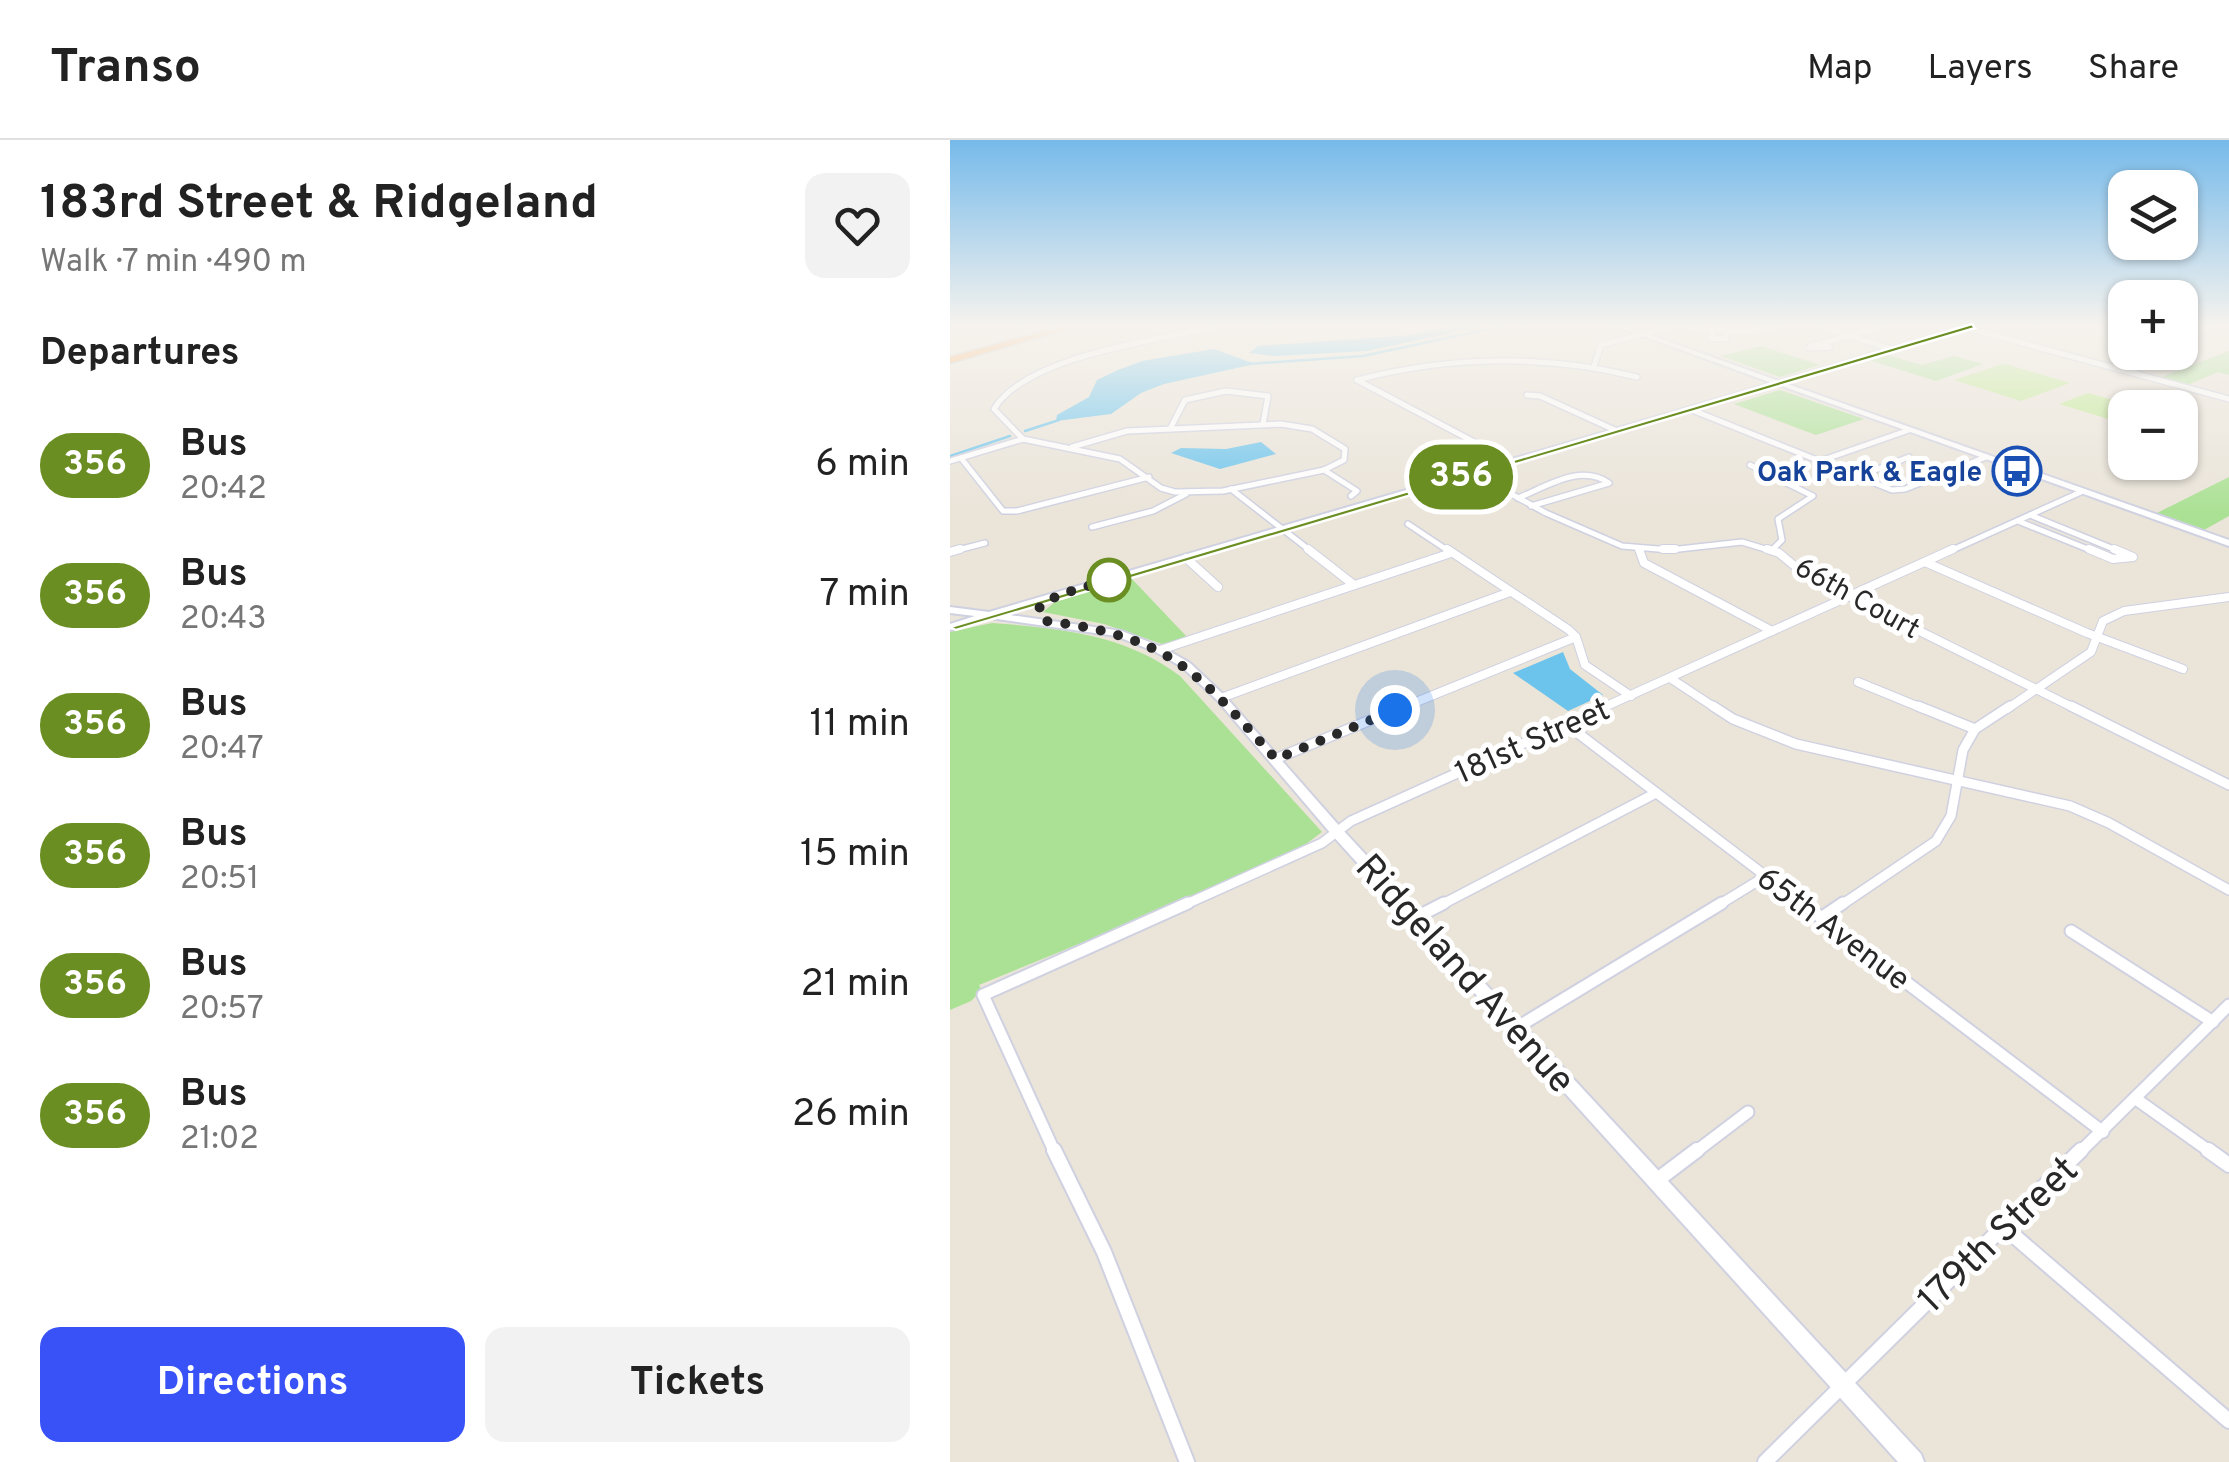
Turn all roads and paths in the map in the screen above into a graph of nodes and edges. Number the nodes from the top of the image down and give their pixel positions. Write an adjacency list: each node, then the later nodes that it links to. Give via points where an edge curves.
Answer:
1 (1015, 388): 13 (street, via 994,410)
2 (1372, 388): 19 (street)
3 (1767, 388): 8 (street)
4 (1789, 388): 11 (street)
5 (2187, 388): 7 (street)
6 (1527, 394): 12 (street)
7 (2229, 399)
8 (1692, 410): 12 (street); 20 (street)
9 (1262, 424): 10 (street); 10 (street, via 1267,395 1214,393 1185,400); 22 (street, via 1306,426 1345,449 1344,460)
10 (1170, 429): 14 (street, via 1110,434)
11 (1909, 430): 16 (street); 20 (street)
12 (1617, 431): 19 (street)
13 (1023, 438): 14 (street); 17 (street)
14 (1072, 447): 25 (street, via 1120,458)
15 (1909, 457): 24 (street)
16 (1986, 457): 24 (street, via 1902,490); 27 (street)
17 (960, 458): 18 (street); 25 (street, via 1002,510)
18 (950, 462)
19 (1512, 462): 23 (street)
20 (1820, 462): 24 (street)
21 (1750, 465): 40 (street, via 1813,496 1778,519 1782,540)
22 (1324, 470): 26 (street); 29 (street, via 1356,491)
23 (1473, 474): 30 (street, 66th Court); 36 (street)
24 (1858, 476)
25 (1148, 477): 28 (street)
26 (1231, 489): 28 (street); 36 (street)
27 (2084, 491): 32 (street, 181st Street); 38 (street)
28 (1186, 494): 35 (street, via 1154,511)
29 (1351, 496)
30 (1518, 498): 31 (street, 66th Court); 31 (street, via 1574,474 1597,474 1609,482)
31 (1531, 506): 39 (street, 66th Court)
32 (2030, 515): 33 (street, 181st Street); 33 (street, via 2132,558 2113,559)
33 (2018, 520): 44 (street, 181st Street)
34 (1408, 524): 42 (street)
35 (1092, 528)
36 (1282, 530): 43 (street); 45 (street)
37 (984, 543): 41 (street)
38 (2229, 543)
39 (1638, 548): 40 (street, 66th Court, via 1734,542); 54 (street, via 1644,563)
40 (1772, 550): 49 (street, 66th Court)
41 (950, 552)
42 (1452, 552): 45 (street); 47 (street)
43 (1186, 558): 46 (street); 48 (street)
44 (1925, 562): 49 (street, 181st Street); 55 (street)
45 (1354, 585): 57 (street)
46 (1218, 587)
47 (1510, 592): 56 (street); 63 (street)
48 (1058, 595): 51 (street); 53 (street, via 1039,608)
49 (1849, 596): 54 (street, 181st Street); 61 (street, 66th Court)
50 (2229, 597): 55 (street, via 2124,611 2103,621)
51 (995, 614): 52 (street); 52 (street, Ridgeland Avenue); 53 (street, Ridgeland Avenue)
52 (950, 617)
53 (1046, 621): 57 (street, Ridgeland Avenue, via 1118,634)
54 (1772, 631): 59 (street, 181st Street)
55 (2097, 636): 58 (street); 61 (street, via 2079,662)
56 (1576, 637): 62 (street, via 1585,665); 66 (street)
57 (1160, 650): 63 (street, Ridgeland Avenue)
58 (2182, 669)
59 (1670, 678): 62 (street, 181st Street); 67 (street, via 1762,733)
60 (1858, 682): 65 (street)
61 (2036, 689): 65 (street); 68 (street, 66th Court)
62 (1631, 696): 64 (street, 181st Street)
63 (1221, 698): 66 (street, Ridgeland Avenue)
64 (1566, 724): 69 (street, 65th Avenue); 70 (street, 181st Street)
65 (1975, 728): 67 (street)
66 (1276, 759): 70 (street, Ridgeland Avenue)
67 (1958, 778): 72 (street, via 2070,806); 74 (street, via 1951,816 1936,841)
68 (2229, 784)
69 (1656, 793): 71 (street, 65th Avenue); 73 (street)
70 (1337, 832): 73 (street, Ridgeland Avenue); 87 (street, 181st Street, via 983,995 1104,1252)
71 (1766, 876): 74 (street, 65th Avenue); 78 (street)
72 (2229, 890)
73 (1415, 918): 78 (street, Ridgeland Avenue)
74 (1821, 918): 81 (street, 65th Avenue)
75 (2071, 931): 77 (street)
76 (2229, 1006): 77 (street, 179th Street)
77 (2213, 1022): 79 (street, 179th Street)
78 (1515, 1028): 83 (street, Ridgeland Avenue)
79 (2136, 1099): 81 (street, 179th Street); 82 (street)
80 (1748, 1112): 83 (street)
81 (2103, 1132): 84 (street, 179th Street)
82 (2229, 1165)
83 (1656, 1181): 85 (street, Ridgeland Avenue)
84 (2005, 1228): 85 (street, 179th Street); 86 (street)
85 (1842, 1385): 88 (street, 179th Street); 89 (street, Ridgeland Avenue)
86 (2229, 1421)
87 (1187, 1462)
88 (1765, 1462)
89 (1913, 1462)

